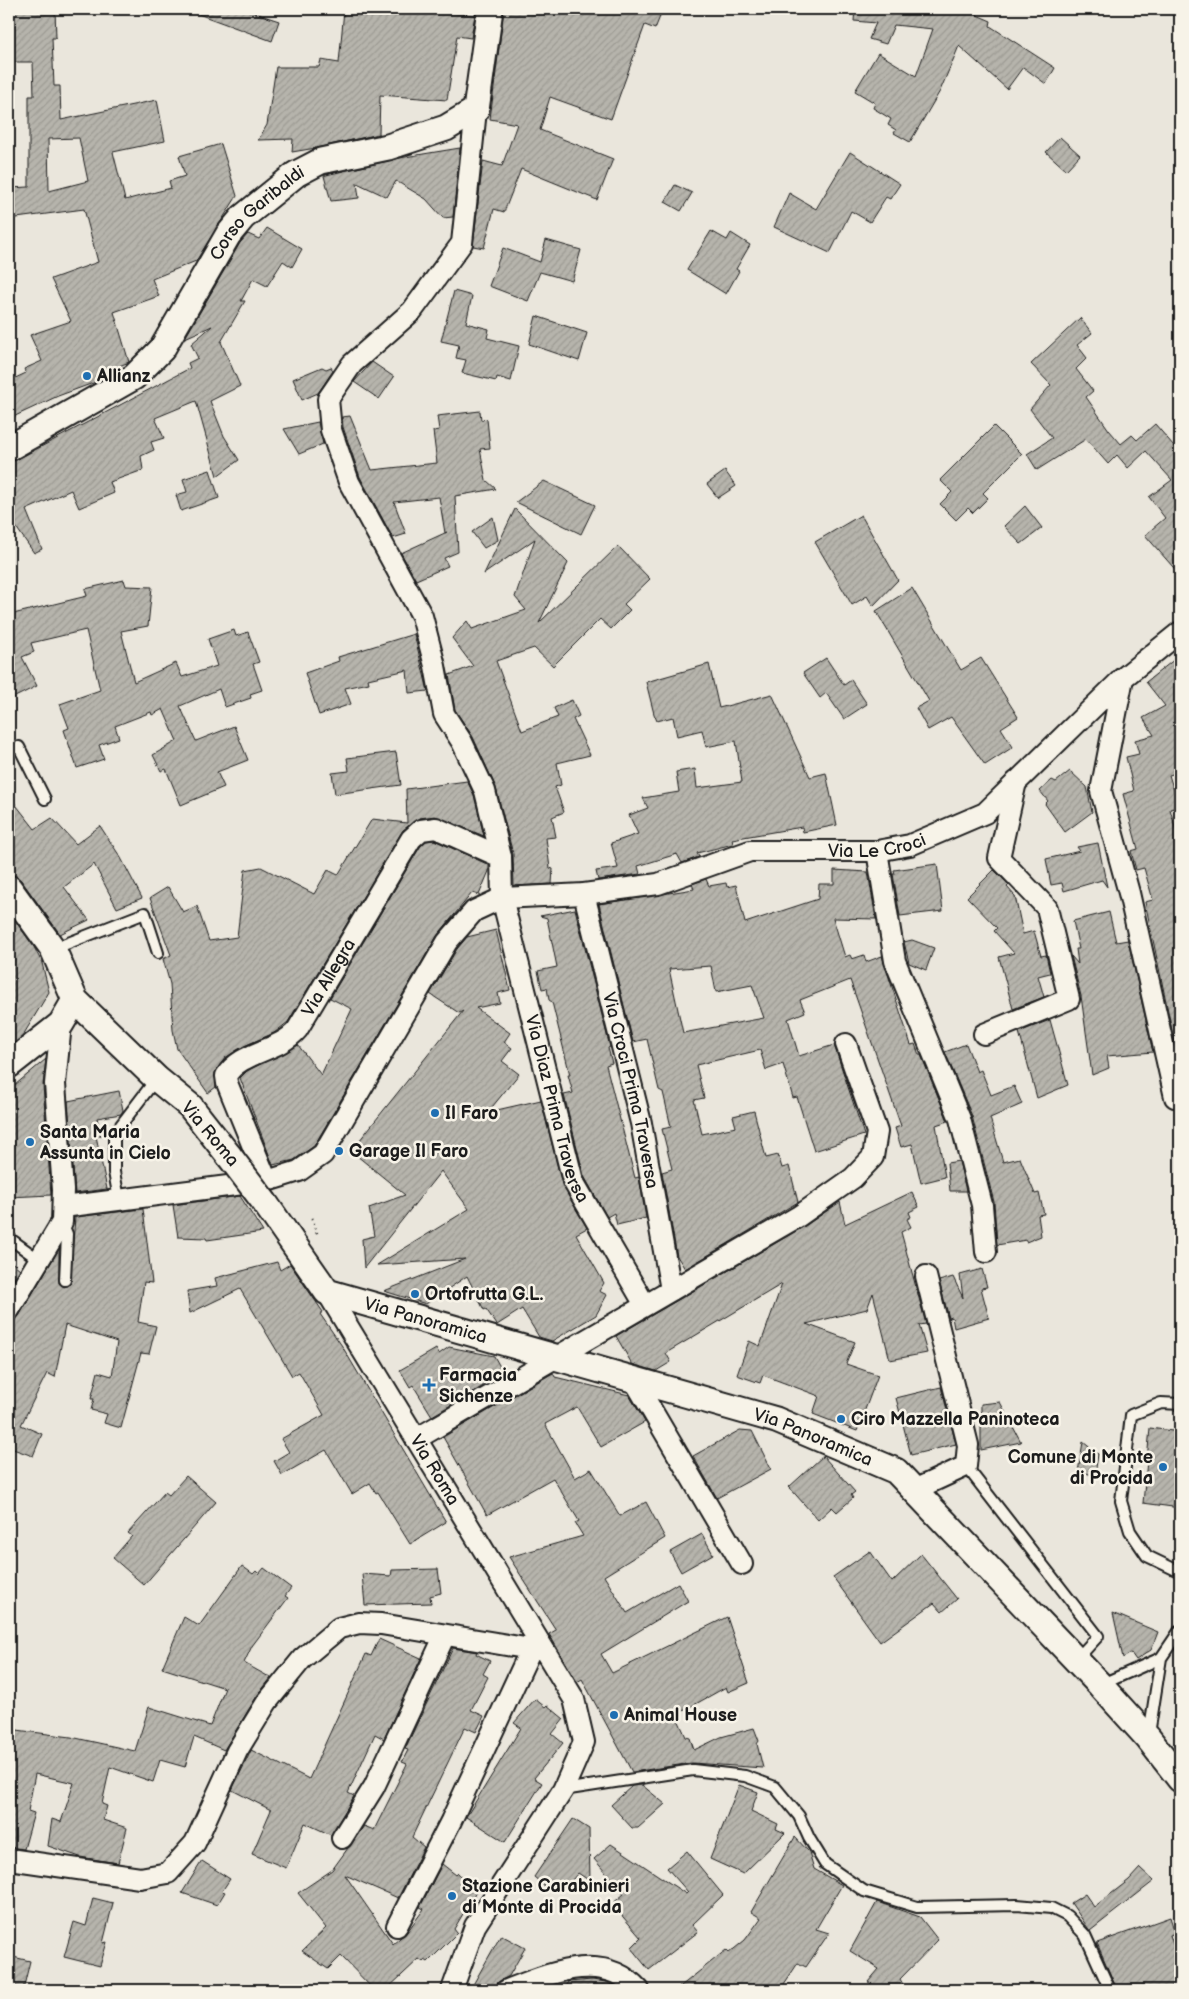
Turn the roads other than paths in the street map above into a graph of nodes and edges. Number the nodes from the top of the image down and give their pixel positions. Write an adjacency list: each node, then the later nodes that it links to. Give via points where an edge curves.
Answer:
1 (490, 9): 2 (street)
2 (476, 110): 3 (street, Corso Garibaldi, via 446,128 388,147 321,161 296,174 243,217 228,234 162,349 134,377); 10 (street, Via Diaz Prima Traversa, via 462,243 412,311 352,364 328,399 331,430 349,482 422,616 444,714 462,742 485,791)
3 (9, 448)
4 (1180, 632): 5 (street, Via Le Croci)
5 (1123, 678): 7 (street, Via Le Croci); 22 (street, via 1102,791 1129,893)
6 (9, 749): 8 (lane, via 18,748)
7 (1016, 782): 9 (street, Via Le Croci, via 985,812 910,845); 18 (street, via 999,858 1047,908 1069,999)
8 (45, 799)
9 (877, 850): 12 (street, Via Le Croci, via 750,851 658,884); 27 (street, via 895,961 960,1119 982,1205)
10 (501, 857): 13 (street, Via Diaz Prima Traversa); 23 (street, Via Allegra, via 436,828 420,830 411,839 297,1030 289,1039 232,1065 226,1076 227,1083)
11 (9, 888): 14 (street)
12 (584, 894): 13 (street, Via Le Croci); 31 (street, Via Croci Prima Traversa, via 641,1122)
13 (502, 898): 23 (street, via 474,911 448,942 323,1154); 33 (street, Via Diaz Prima Traversa, via 573,1181)
14 (53, 949): 15 (lane, via 145,913); 16 (street)
15 (158, 953)
16 (75, 1000): 17 (street); 21 (street, Via Roma)
17 (61, 1024): 20 (street); 25 (street, via 55,1084)
18 (984, 1034)
19 (846, 1044): 31 (street, via 877,1132 873,1156 852,1178 799,1216)
20 (9, 1065)
21 (157, 1079): 23 (street, Via Roma, bridge, via 190,1106 230,1157); 24 (lane, via 114,1134 114,1172)
22 (1174, 1097)
23 (266, 1192): 24 (street); 32 (street, Via Roma)
24 (119, 1199): 25 (street)
25 (63, 1214): 28 (street); 30 (lane, via 68,1234)
26 (9, 1238): 28 (lane)
27 (986, 1252)
28 (38, 1259): 34 (street)
29 (926, 1276): 39 (street, via 968,1445)
30 (65, 1280)
31 (671, 1290): 33 (street)
32 (327, 1292): 35 (street, Via Panoramica); 38 (street, Via Roma)
33 (645, 1305): 35 (street)
34 (9, 1310)
35 (558, 1358): 36 (street, Via Panoramica); 38 (street)
36 (634, 1380): 40 (street, Via Panoramica, via 776,1420 896,1470); 41 (street)
37 (1180, 1404): 42 (lane, via 1162,1402 1131,1415 1122,1501 1130,1531 1147,1556)
38 (416, 1440): 45 (street, Via Roma)
39 (966, 1466): 40 (street); 47 (lane, via 1098,1636)
40 (914, 1490): 47 (street, Via Panoramica)
41 (742, 1564)
42 (1180, 1569)
43 (1180, 1630): 46 (lane)
44 (445, 1635): 45 (street); 52 (street, via 374,1787); 53 (street, via 359,1623 339,1628 302,1659 267,1702 238,1751 195,1843 168,1873 140,1878)
45 (537, 1648): 51 (street, Via Roma, via 574,1699 584,1742); 54 (street)
46 (1161, 1658): 48 (lane); 49 (lane)
47 (1076, 1660): 48 (street, Via Panoramica)
48 (1100, 1685): 49 (street, Via Panoramica)
49 (1148, 1738): 50 (street, Via Panoramica)
50 (1180, 1779)
51 (563, 1790): 55 (street, Via Roma, via 475,1926); 58 (lane, via 693,1770 745,1776 775,1788 800,1816 825,1864 864,1891 917,1907 1017,1905 1052,1908 1067,1916 1085,1935)
52 (342, 1838)
53 (9, 1859)
54 (397, 1926)
55 (452, 1990)
56 (507, 1990): 57 (street, via 559,1970 585,1967 612,1971)
57 (639, 1990)
58 (1110, 1990)

